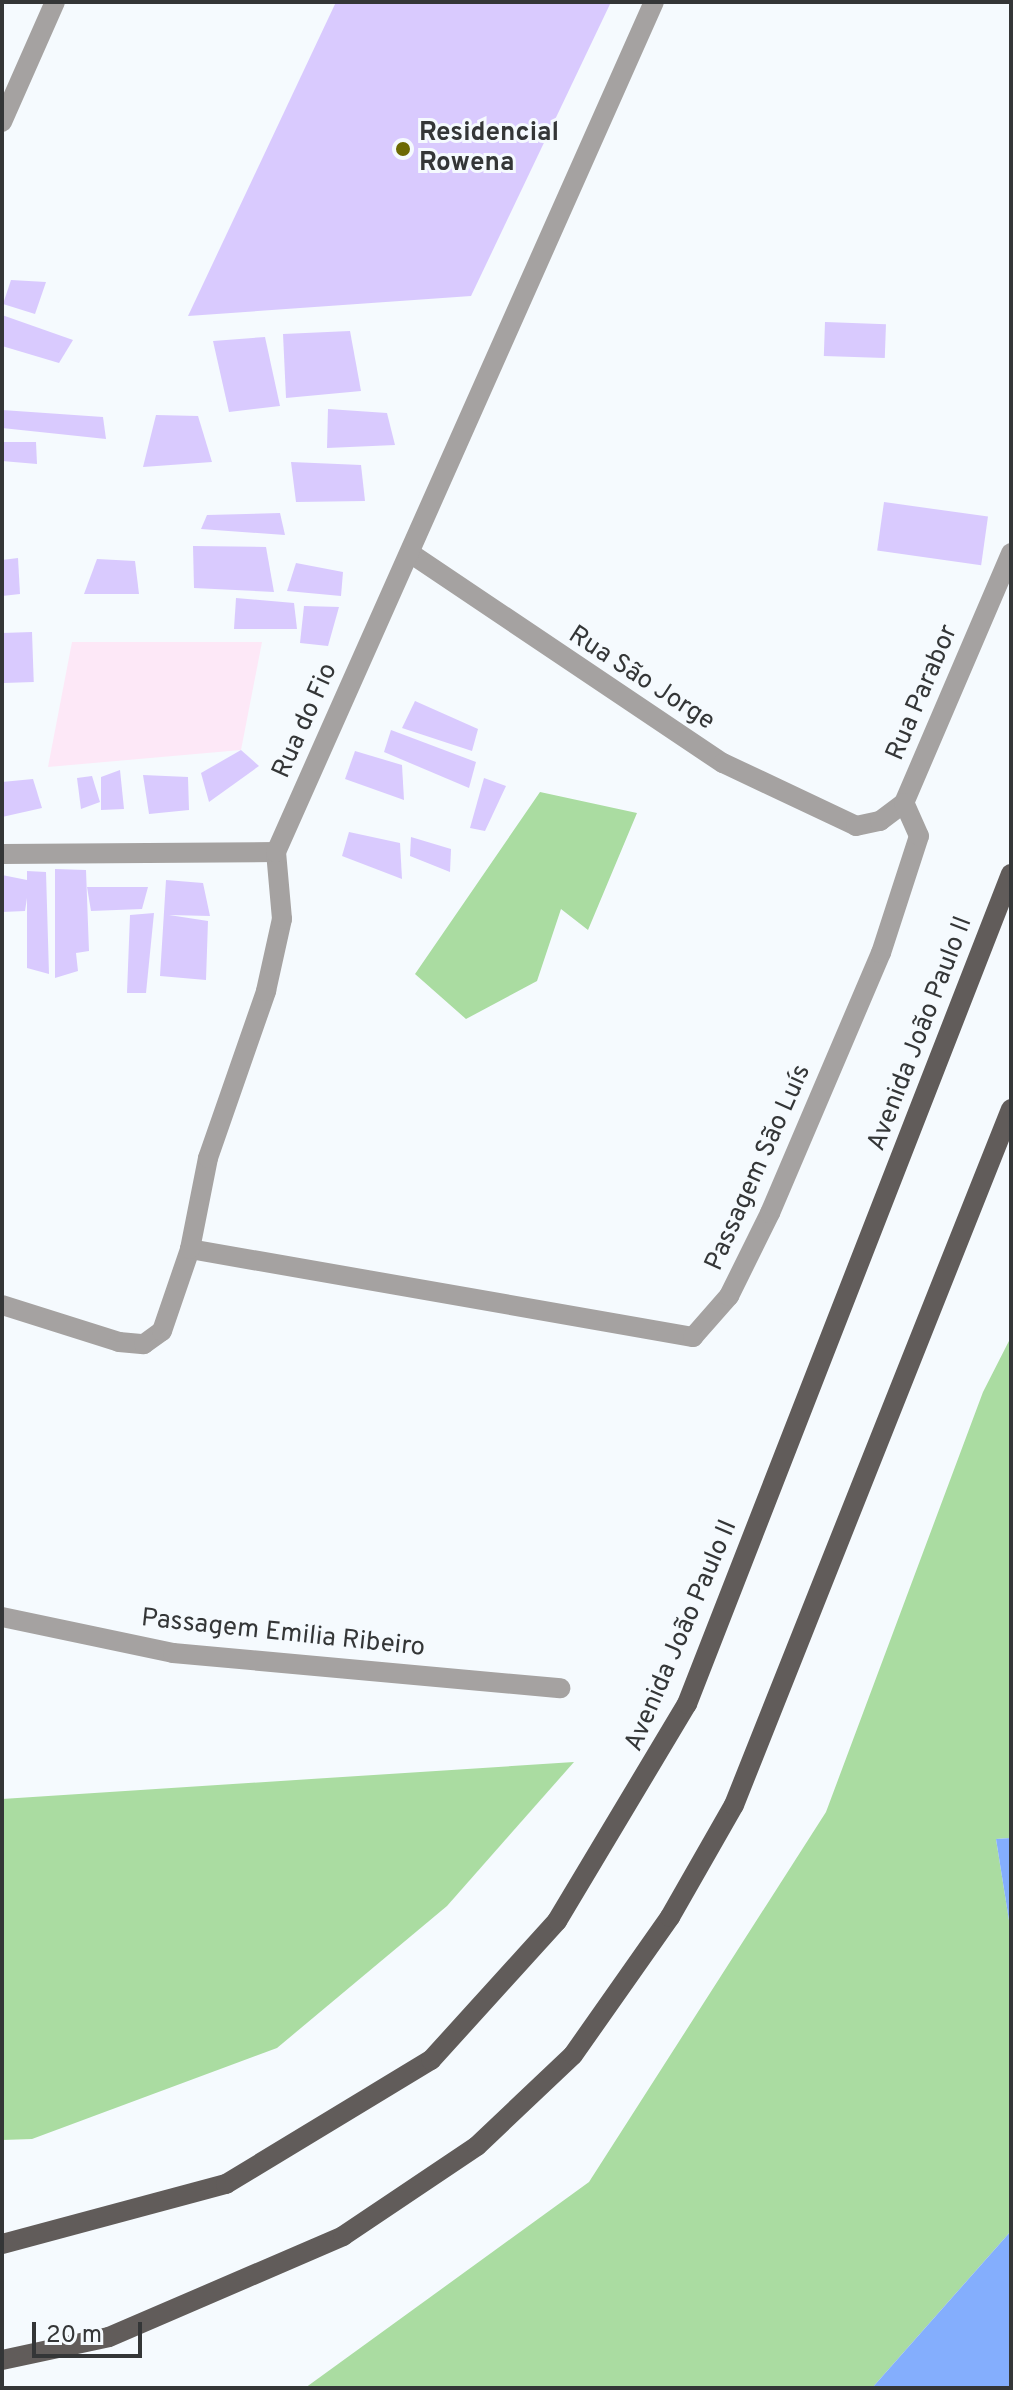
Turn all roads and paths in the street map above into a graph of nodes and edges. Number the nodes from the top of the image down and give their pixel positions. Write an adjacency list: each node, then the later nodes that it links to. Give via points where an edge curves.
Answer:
1 (55, 2): 3 (street)
2 (654, 2): 4 (street, Rua do Fio)
3 (2, 122)
4 (410, 553): 7 (street, Rua São Jorge, via 723,763); 8 (street, Rua do Fio)
5 (1011, 553): 6 (street, Rua Parabor)
6 (904, 803): 7 (street, Rua Parabor, via 880,821); 12 (street, Passagem São Luís, via 919,836 881,953 770,1213 729,1296 693,1337)
7 (856, 826)
8 (276, 852): 9 (street); 12 (street, Rua do Fio, via 282,919 266,991 208,1158)
9 (2, 854)
10 (1011, 874): 16 (main road, Avenida João Paulo II, via 687,1704 557,1921 431,2060 226,2184)
11 (1011, 1109): 17 (main road, via 734,1805 670,1917 573,2055 477,2146 343,2236 109,2337)
12 (190, 1249): 13 (street, Rua do Fio, via 162,1331 144,1344)
13 (2, 1305)
14 (2, 1617): 15 (street, Passagem Emilia Ribeiro, via 173,1653)
15 (560, 1688)
16 (2, 2244)
17 (2, 2360)

